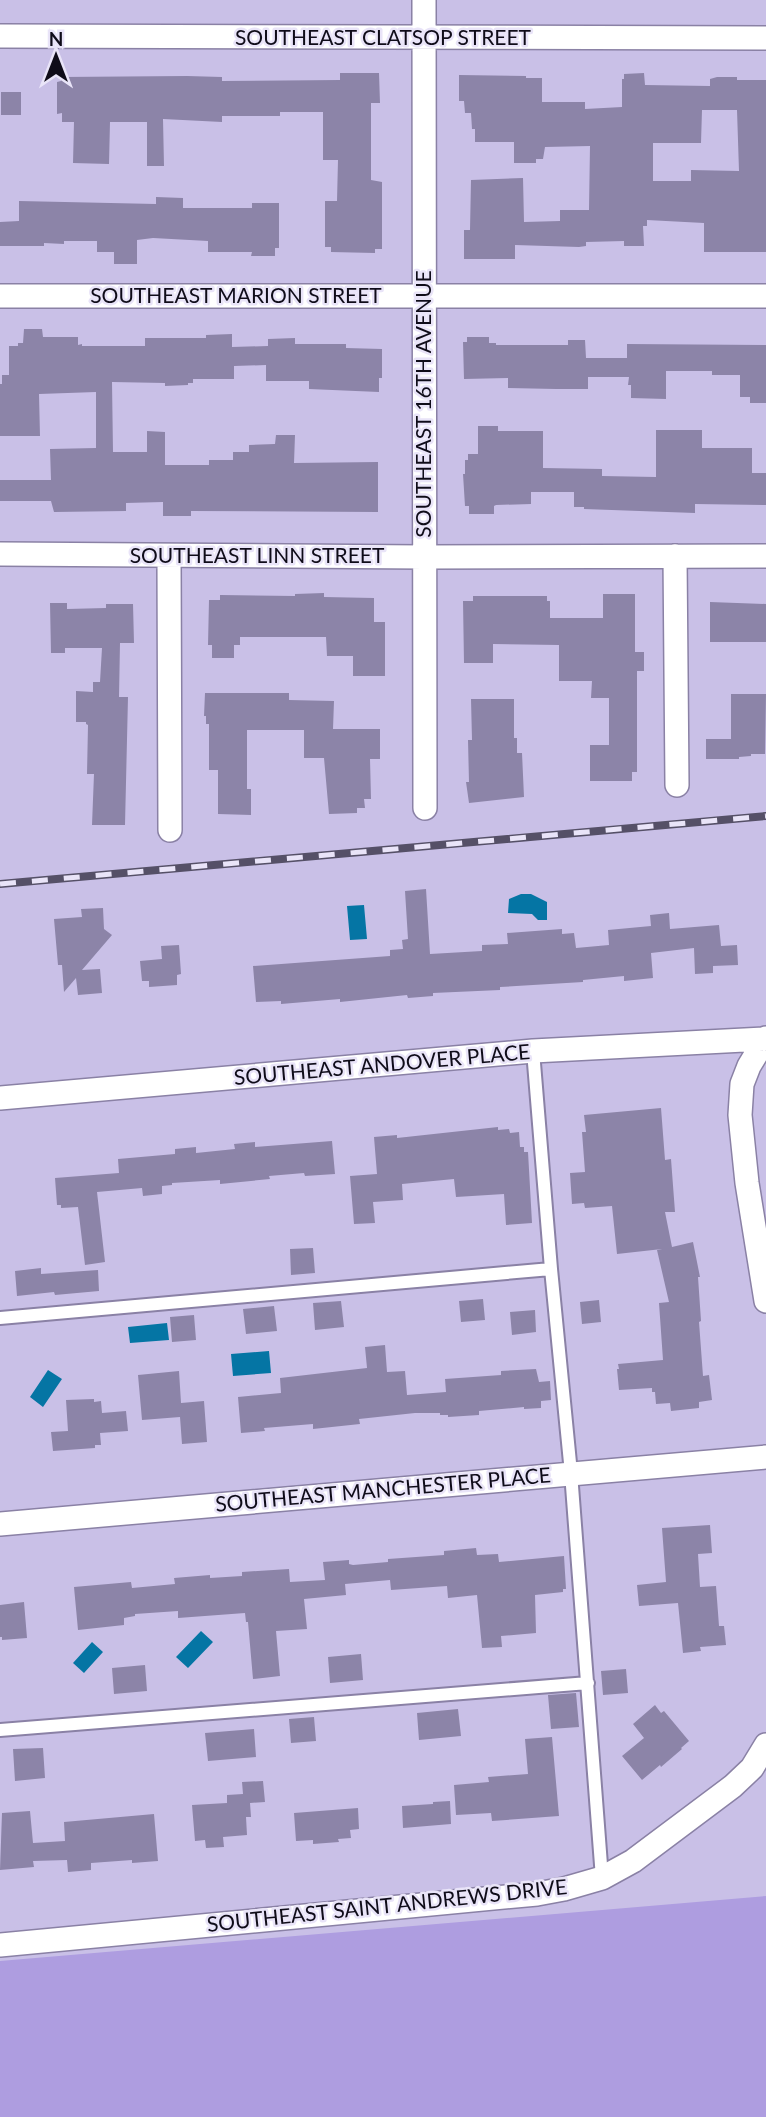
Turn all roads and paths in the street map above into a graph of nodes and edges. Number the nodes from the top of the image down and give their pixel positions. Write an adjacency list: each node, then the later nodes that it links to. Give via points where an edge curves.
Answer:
1 (424, 0): 3 (street, SOUTHEAST 16TH AVENUE)
2 (0, 36): 3 (street, SOUTHEAST CLATSOP STREET)
3 (425, 38): 4 (street, SOUTHEAST CLATSOP STREET); 6 (street, SOUTHEAST 16TH AVENUE)
4 (766, 38)
5 (0, 296): 6 (street, SOUTHEAST MARION STREET)
6 (424, 296): 7 (street, SOUTHEAST MARION STREET); 12 (street, SOUTHEAST 16TH AVENUE)
7 (766, 296)
8 (0, 554): 9 (street, SOUTHEAST LINN STREET)
9 (169, 556): 12 (street, SOUTHEAST LINN STREET); 15 (street)
10 (675, 556): 11 (street, SOUTHEAST LINN STREET); 12 (street, SOUTHEAST LINN STREET); 13 (street)
11 (766, 556)
12 (424, 557): 14 (street, SOUTHEAST 16TH AVENUE)
13 (677, 785)
14 (425, 808)
15 (170, 830)
16 (765, 1038): 17 (street, SOUTHEAST ANDOVER PLACE); 20 (street, via 742,1084 740,1115)
17 (533, 1051): 18 (street, SOUTHEAST ANDOVER PLACE); 19 (lane)
18 (0, 1098)
19 (551, 1269): 21 (lane); 23 (lane)
20 (766, 1301)
21 (0, 1318)
22 (766, 1457): 23 (street, SOUTHEAST MANCHESTER PLACE)
23 (571, 1473): 24 (street, SOUTHEAST MANCHESTER PLACE); 25 (lane)
24 (0, 1524)
25 (588, 1683): 26 (lane); 28 (lane)
26 (0, 1730)
27 (766, 1745): 28 (street, SOUTHEAST SAINT ANDREWS DRIVE, via 752,1768 733,1786 633,1861)
28 (602, 1878): 29 (street, SOUTHEAST SAINT ANDREWS DRIVE, via 537,1894)
29 (0, 1945)

